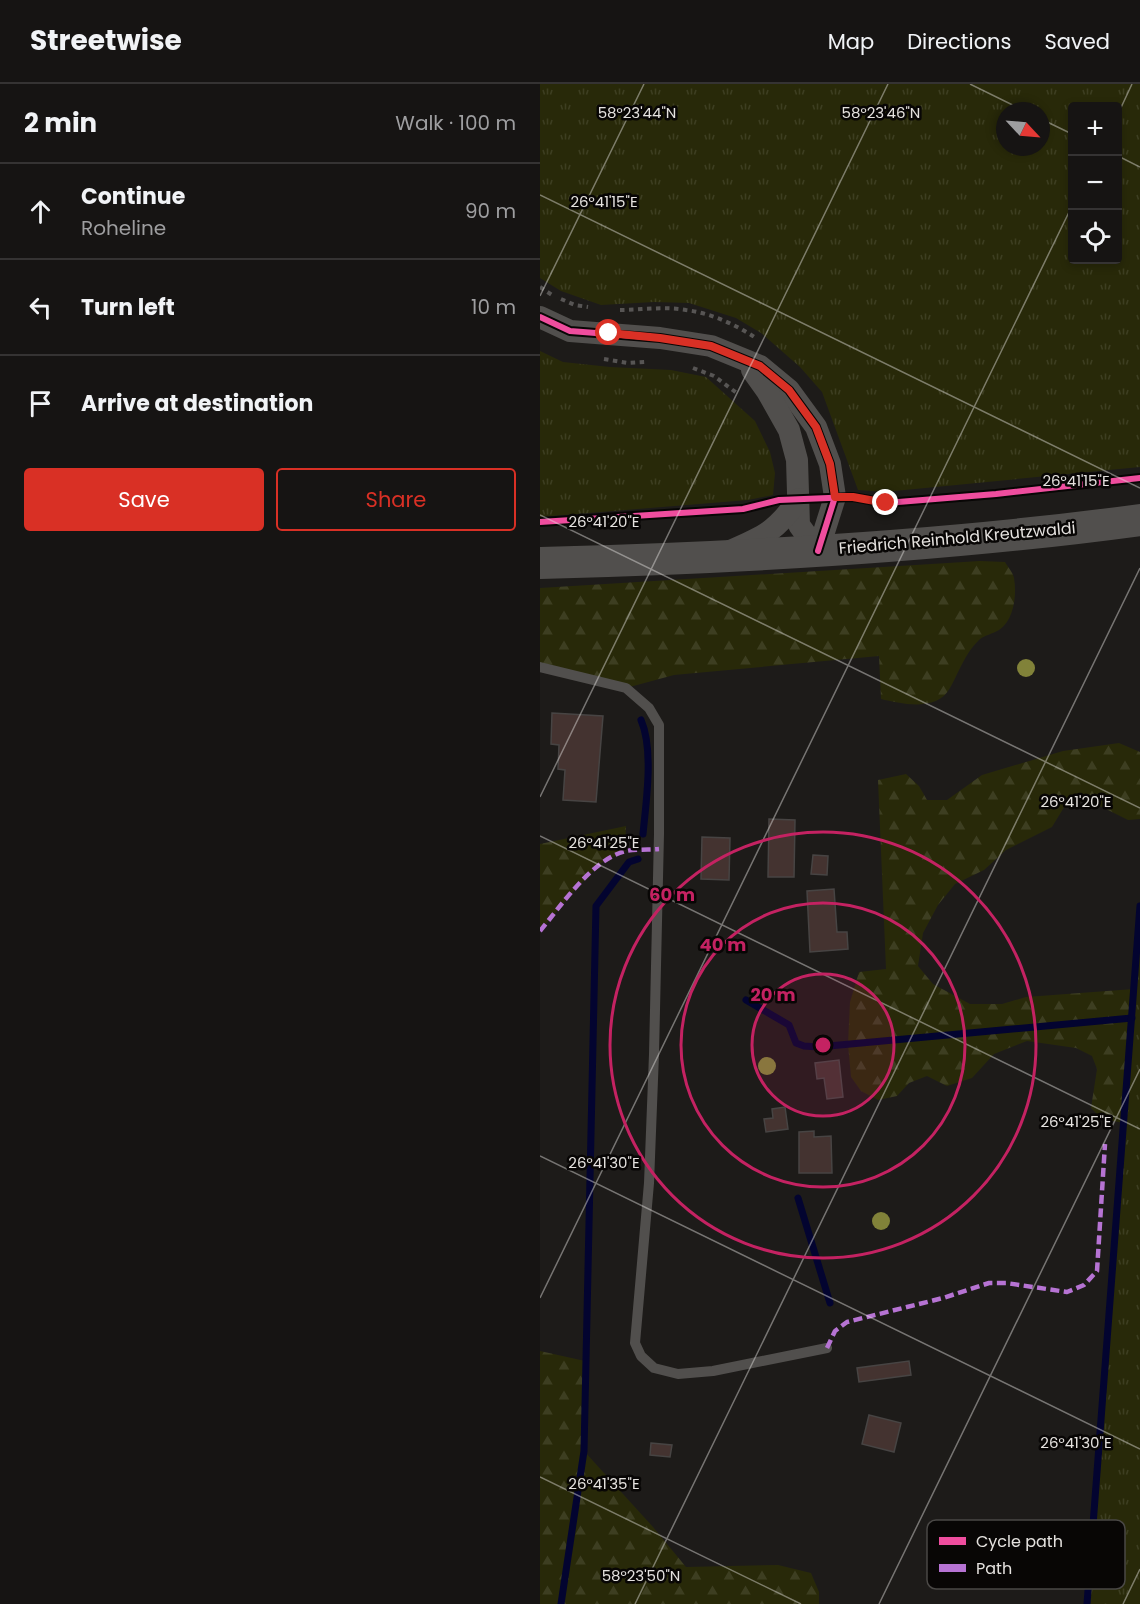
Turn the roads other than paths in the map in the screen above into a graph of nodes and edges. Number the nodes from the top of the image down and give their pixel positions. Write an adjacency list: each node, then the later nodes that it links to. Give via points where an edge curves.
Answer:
1 (540, 316): 2 (street, via 570,331 711,346)
2 (743, 359): 3 (street, via 789,429 797,460); 5 (street, via 760,366 789,390 816,427 830,464 835,497)
3 (799, 499): 5 (street, via 799,525); 6 (street, via 785,519 765,536)
4 (1131, 521): 5 (main road, Friedrich Reinhold Kreutzwaldi)
5 (818, 551): 6 (main road, Friedrich Reinhold Kreutzwaldi)
6 (718, 556): 7 (main road, Friedrich Reinhold Kreutzwaldi)
7 (540, 563)
8 (540, 667): 9 (lane, via 626,688 649,708 659,725 649,1183 635,1343 641,1356 654,1368 678,1374 713,1371)
9 (827, 1348)

